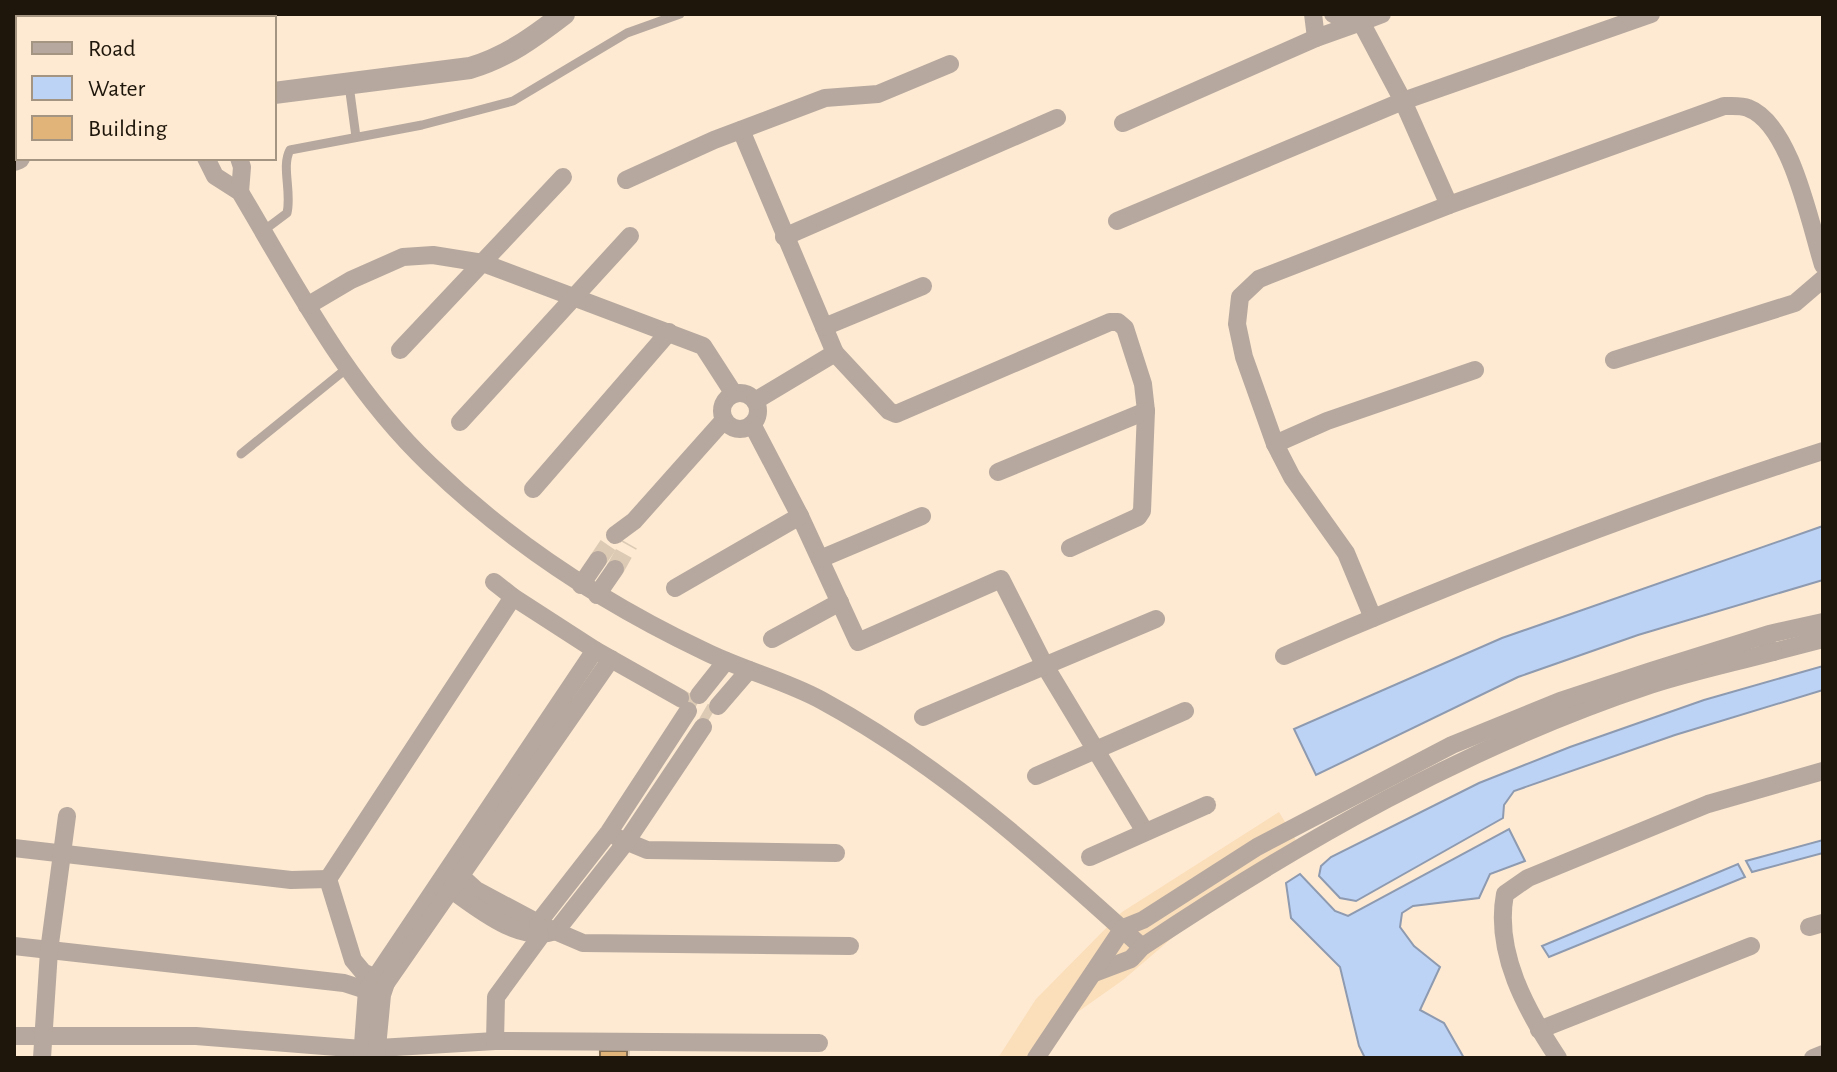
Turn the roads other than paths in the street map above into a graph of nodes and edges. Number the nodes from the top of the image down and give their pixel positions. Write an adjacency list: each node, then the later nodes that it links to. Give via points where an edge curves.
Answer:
1 (564, 14): 10 (street, via 496,60 470,68)
2 (680, 14): 16 (lane, via 627,33 513,101)
3 (1313, 14): 8 (street)
4 (1333, 14): 7 (street)
5 (1382, 14): 7 (street)
6 (1651, 14): 12 (street)
7 (1361, 22): 8 (street); 12 (street)
8 (1316, 38): 14 (street)
9 (950, 64): 15 (street, via 878,94 825,98)
10 (349, 82): 11 (street); 16 (lane)
11 (276, 93)
12 (1403, 101): 22 (street); 23 (street)
13 (1057, 118): 26 (street)
14 (1123, 123)
15 (741, 130): 20 (street); 26 (street)
16 (356, 137): 24 (lane, via 290,150 287,213)
17 (207, 160): 21 (street, via 215,176)
18 (240, 160): 21 (street)
19 (563, 177): 27 (street)
20 (626, 180)
21 (240, 192): 24 (street)
22 (1449, 205): 28 (street, via 1724,106 1748,107 1782,139); 46 (street, via 1259,279 1240,297 1241,346)
23 (1117, 221)
24 (263, 231): 32 (street)
25 (630, 236): 31 (street)
26 (784, 237): 33 (street)
27 (483, 263): 31 (street); 32 (street, via 433,255 403,257); 35 (street)
28 (1823, 265)
29 (1823, 279): 37 (street, via 1795,303)
30 (923, 286): 33 (street)
31 (572, 296): 34 (street); 44 (street)
32 (307, 306): 38 (street)
33 (824, 327): 36 (street)
34 (669, 332): 40 (street, via 703,346); 50 (street)
35 (400, 350)
36 (835, 353): 41 (street); 42 (street, via 896,414 1114,321 1125,328)
37 (1614, 360)
38 (346, 369): 48 (lane); 60 (street, via 428,464 500,526)
39 (1475, 370): 46 (street)
40 (734, 394): 41 (street); 43 (street, via 724,402)
41 (761, 398): 45 (street)
42 (1146, 411): 49 (street); 54 (street, via 1142,511)
43 (724, 420): 45 (street, via 734,428); 53 (street)
44 (460, 422)
45 (752, 424): 51 (street)
46 (1275, 444): 63 (street, via 1346,553)
47 (1823, 451): 63 (street)
48 (241, 454)
49 (998, 472)
50 (533, 489)
51 (800, 516): 55 (street); 59 (street)
52 (922, 516): 55 (street)
53 (622, 540)
54 (1070, 548)
55 (820, 559): 62 (street)
56 (598, 560): 60 (street)
57 (615, 569): 60 (street)
58 (494, 582): 61 (street)
59 (675, 588)
60 (589, 590): 71 (street)
61 (513, 597): 69 (street); 93 (street)
62 (840, 602): 66 (street); 72 (street, via 858,642 1001,579)
63 (1373, 618): 70 (street)
64 (1156, 619): 72 (street)
65 (1823, 622): 68 (street)
66 (772, 639)
67 (1823, 639): 68 (street)
68 (1771, 643): 87 (street, via 1560,701 1452,745); 92 (street, via 1565,716 1385,798)
69 (603, 654): 74 (street); 94 (street)
70 (1284, 656)
71 (726, 661): 73 (street); 74 (street)
72 (1045, 666): 77 (street); 79 (street)
73 (749, 670): 75 (street); 95 (street, via 818,699 914,756)
74 (689, 701): 85 (street)
75 (718, 706)
76 (1185, 711): 79 (street)
77 (923, 717)
78 (703, 727): 86 (street)
79 (1098, 749): 81 (street); 84 (street)
80 (1823, 771): 104 (street, via 1708,804 1528,878 1505,894 1500,922 1510,966)
81 (1036, 776)
82 (1207, 805): 84 (street)
83 (67, 816): 90 (street)
84 (1144, 830): 91 (street)
85 (609, 832): 86 (street); 96 (street)
86 (626, 842): 89 (street, via 647,850); 96 (street)
87 (1257, 847): 92 (street, via 1253,853); 95 (street)
88 (14, 848): 90 (street)
89 (836, 853)
90 (62, 855): 93 (street, via 291,880); 101 (street)
91 (1090, 857)
92 (1265, 866): 100 (street)
93 (328, 879): 103 (street, via 353,960)
94 (452, 879): 96 (street); 103 (street)
95 (1123, 928): 100 (street); 102 (street)
96 (545, 930): 98 (street, via 583,943); 107 (street, via 496,997)
97 (14, 946): 101 (street)
98 (850, 946)
99 (1751, 946): 104 (street)
100 (1142, 947): 102 (street, via 1124,963)
101 (49, 951): 103 (street); 106 (street)
102 (1094, 973): 112 (street)
103 (377, 986): 109 (street)
104 (1539, 1030): 113 (street)
105 (14, 1036): 106 (street)
106 (42, 1036): 109 (street, via 196,1036); 111 (street)
107 (495, 1041): 108 (street); 109 (street)
108 (819, 1043)
109 (369, 1053)
110 (1823, 1054): 114 (street)
111 (42, 1058)
112 (1036, 1058)
113 (1558, 1058)
114 (1813, 1058)

